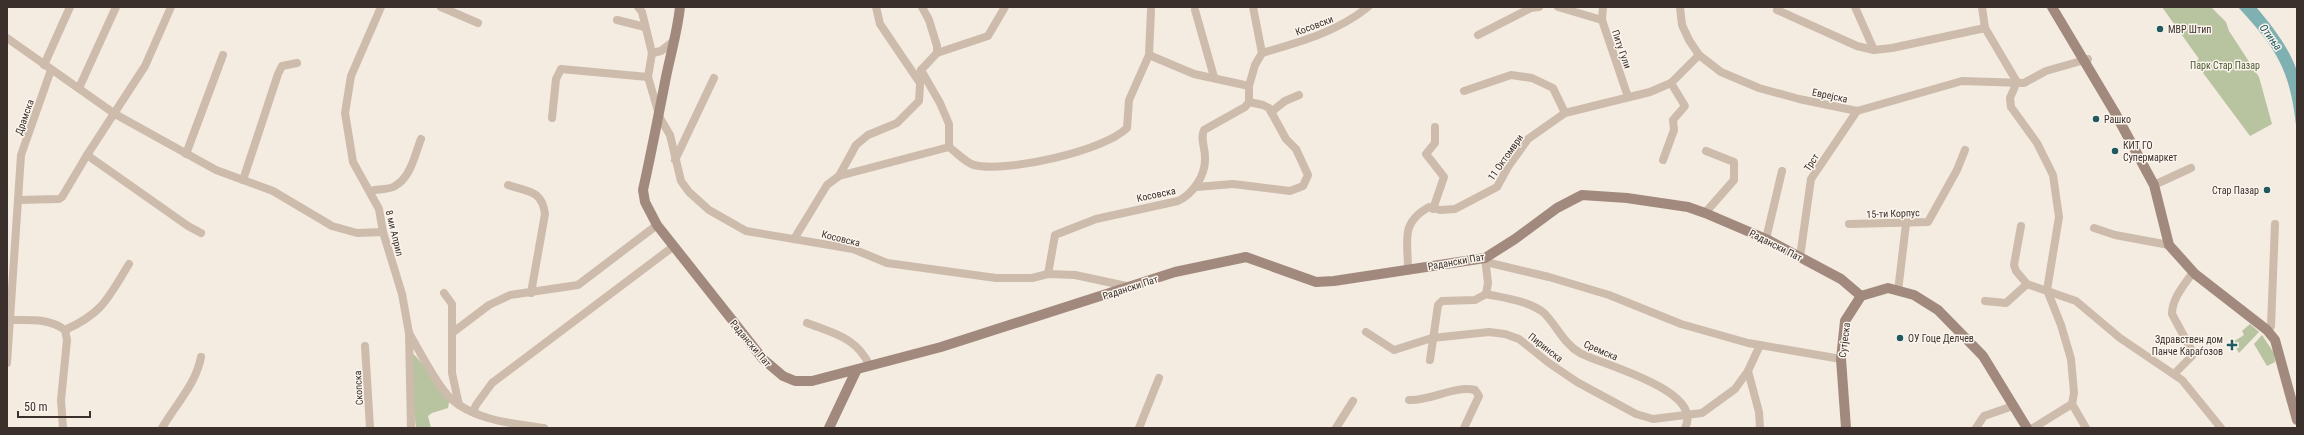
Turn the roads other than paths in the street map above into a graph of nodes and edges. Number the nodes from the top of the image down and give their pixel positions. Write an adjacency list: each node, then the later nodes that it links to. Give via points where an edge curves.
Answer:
1 (70, 7): 41 (street)
2 (116, 7): 51 (street)
3 (172, 7): 59 (street, via 145,66)
4 (381, 7): 78 (street, 8 ми Април, via 351,76 345,113 353,162)
5 (441, 7): 26 (street)
6 (638, 7): 27 (street, via 642,12)
7 (680, 7): 31 (street, Радански Пат)
8 (876, 7): 47 (street, via 880,24)
9 (922, 7): 34 (street, via 929,20)
10 (1004, 7): 34 (street, via 988,36)
11 (1253, 7): 35 (street)
12 (1368, 7): 35 (street, Косовски, via 1356,18 1328,32)
13 (1539, 7): 29 (street, via 1532,8)
14 (1558, 7): 25 (street)
15 (1603, 7): 25 (street, Питу Гули)
16 (1680, 7): 38 (street, Еврејска, via 1682,25)
17 (1855, 7): 32 (street)
18 (1982, 7): 28 (street)
19 (2052, 7): 39 (street)
20 (2058, 7): 39 (street)
21 (1151, 10): 37 (street)
22 (1196, 10): 45 (street)
23 (1777, 10): 32 (street, via 1857,46)
24 (617, 20): 27 (street)
25 (1602, 20): 54 (street, Питу Гули)
26 (478, 23)
27 (645, 27): 33 (street)
28 (1985, 28): 32 (street); 48 (street)
29 (1478, 35)
30 (7, 38): 41 (street)
31 (676, 39): 33 (street, via 661,51); 61 (street, Радански Пат, via 665,81)
32 (1874, 50)
33 (652, 53): 44 (street)
34 (937, 53): 43 (street)
35 (1262, 53): 50 (street, via 1255,65)
36 (222, 55): 67 (street)
37 (1149, 55): 45 (street, via 1194,74); 64 (street, via 1130,100 1127,128 1120,135 1095,146 1010,166 973,165)
38 (1699, 55): 49 (street, 11 Октомври); 56 (street, Еврејска, via 1720,72 1759,88)
39 (2085, 58): 48 (street, via 2046,71 2024,83); 75 (street, via 2118,108)
40 (297, 63): 74 (street, via 282,66 278,74)
41 (44, 64): 42 (street)
42 (51, 70): 51 (street); 79 (street, Драмска, via 21,155)
43 (921, 70): 47 (street); 64 (street, via 949,124)
44 (648, 76): 60 (street, via 561,69 556,79); 61 (street, Косовска)
45 (1214, 77): 50 (street)
46 (714, 78): 69 (street)
47 (920, 82): 73 (street, via 919,101 897,123 868,135 856,145)
48 (2017, 82): 56 (street, Еврејска, via 1962,81); 102 (street, via 2010,98 2011,107 2037,143 2053,175 2059,217)
49 (1671, 83): 54 (street, 11 Октомври, via 1650,92); 70 (street, via 1685,106 1673,120 1674,130)
50 (1249, 86): 55 (street)
51 (79, 88): 59 (street)
52 (1464, 92): 58 (street, via 1510,75 1532,78 1554,88)
53 (1299, 95): 57 (street, via 1285,101)
54 (1628, 97): 58 (street, 11 Октомври)
55 (1249, 102): 57 (street, via 1266,106); 77 (street, via 1246,107 1204,130 1201,137 1205,160)
56 (1857, 111): 94 (street, Трст, via 1811,179)
57 (1271, 112): 77 (street, via 1305,168 1308,175 1303,186 1290,190 1233,184)
58 (1565, 113): 80 (street, 11 Октомври, via 1528,139 1497,187 1455,209)
59 (115, 114): 67 (street); 68 (street)
60 (552, 118)
61 (660, 118): 69 (street, Косовска, via 670,135); 85 (street, Радански Пат, via 643,190 645,202)
62 (1435, 127): 80 (street, via 1435,143 1426,154 1444,178)
63 (420, 139): 78 (street, via 411,168 399,182 395,186)
64 (949, 147): 73 (street)
65 (1965, 150): 83 (street, 15-ти Корпус, via 1957,170 1928,222)
66 (1706, 151): 81 (street, via 1734,162 1734,180)
67 (186, 154): 74 (street, via 216,170)
68 (87, 155): 79 (street, via 59,199); 89 (street)
69 (675, 160): 90 (street, Косовска, via 682,181 689,192 709,210 746,231)
70 (1662, 160)
71 (2191, 168): 75 (street)
72 (1782, 171): 91 (street)
73 (839, 176): 90 (street, via 827,185)
74 (243, 180): 88 (street, via 272,191 332,226 357,233)
75 (2156, 184): 92 (street); 111 (street, via 2173,243 2198,270)
76 (508, 185): 104 (street, via 538,195 543,202 545,214)
77 (1196, 188): 99 (street, Косовска, via 1178,201 1096,219 1060,232 1056,235)
78 (370, 190): 88 (street, 8 ми Април, via 382,218)
79 (18, 200): 109 (street, Драмска)
80 (1433, 208): 97 (street, 11 Октомври, via 1429,207 1416,214 1408,225)
81 (1705, 213): 91 (street, Радански Пат); 95 (street, Радански Пат, via 1688,207 1634,199 1582,195 1557,208)
82 (1849, 224): 83 (street, 15-ти Корпус)
83 (1906, 224): 103 (street)
84 (2275, 224): 111 (street)
85 (657, 225): 93 (street, Радански Пат); 104 (street, via 578,285)
86 (2021, 226): 100 (street, via 2014,265)
87 (2094, 228): 92 (street)
88 (383, 232): 113 (street, 8 ми Април, via 402,294)
89 (201, 233)
90 (794, 238): 99 (street, Косовска, via 853,249 888,264 996,278 1032,278)
91 (1766, 239): 94 (street, Радански Пат)
92 (2169, 245): 98 (street)
93 (674, 246): 124 (street, Радански Пат, via 772,368 795,381 812,381); 134 (street, via 492,383)
94 (1800, 257): 107 (street, Радански Пат, via 1841,279)
95 (1486, 260): 97 (street, Радански Пат); 106 (street); 117 (street, via 1609,295 1681,324)
96 (129, 264): 112 (street, via 97,311 84,322)
97 (1408, 269): 101 (street, Радански Пат, via 1316,282 1246,257 1175,272)
98 (2193, 272): 111 (street); 126 (street, via 2172,307 2174,319 2192,351 2192,356)
99 (1048, 274): 101 (street, Косовска, via 1075,275)
100 (2027, 284): 102 (street); 108 (street, via 2006,303)
101 (1131, 288): 123 (street, Радански Пат, via 941,347)
102 (2047, 290): 126 (street, via 2076,300 2120,338); 130 (street, via 2062,325 2071,359 2074,393)
103 (1898, 291): 107 (street, via 1888,288); 132 (street, via 1914,295 1938,310 1983,356)
104 (531, 292): 115 (street, via 510,295 489,305)
105 (444, 293): 115 (street, via 452,304)
106 (1486, 294): 116 (street, via 1475,300 1442,301 1438,305); 135 (street, Сремска, via 1514,301 1543,313 1571,347 1581,354 1634,374 1665,390 1679,400)
107 (1861, 296): 120 (street, Сутјеска, via 1845,321)
108 (1985, 301)
109 (10, 320): 112 (street, via 45,320); 122 (street, Драмска)
110 (807, 323): 123 (street, via 851,340 864,353)
111 (2269, 328): 133 (street, via 2279,337); 136 (street)
112 (65, 330): 137 (street, via 67,340 61,400)
113 (408, 332): 131 (street, via 445,392); 140 (street, 8 ми Април)
114 (1366, 332): 116 (street, Пиринска, via 1394,350)
115 (452, 333): 131 (street, via 452,373)
116 (1432, 338): 121 (street); 135 (street, Пиринска, via 1489,332 1505,334 1519,339 1577,382 1636,414 1653,419)
117 (1760, 345): 120 (street); 125 (street, Пиринска)
118 (365, 346): 139 (street, Скопска)
119 (201, 356): 138 (street, via 194,382)
120 (1841, 359): 148 (street, Сутјеска)
121 (1430, 360)
122 (7, 363)
123 (870, 366): 124 (street, Радански Пат)
124 (856, 371): 142 (street)
125 (1748, 371): 135 (street, Пиринска, via 1735,389 1702,413); 147 (street, via 1759,412)
126 (2174, 374): 153 (street, via 2191,389)
127 (1159, 378): 143 (street)
128 (1410, 400): 145 (street, via 1420,400 1467,388 1475,390 1479,396)
129 (1353, 401): 144 (street)
130 (2072, 404): 151 (street); 152 (street)
131 (459, 405): 134 (street)
132 (2013, 406): 149 (street, via 1984,416); 150 (street)
133 (2297, 406)
134 (473, 412): 141 (street, via 494,419)
135 (1686, 415): 146 (street)
136 (2297, 420)
137 (63, 428)
138 (162, 428)
139 (370, 428)
140 (411, 428)
141 (544, 428)
142 (830, 428)
143 (1139, 428)
144 (1336, 428)
145 (1464, 428)
146 (1685, 428)
147 (1760, 428)
148 (1846, 428)
149 (1976, 428)
150 (2027, 428)
151 (2033, 428)
152 (2086, 428)
153 (2221, 428)

